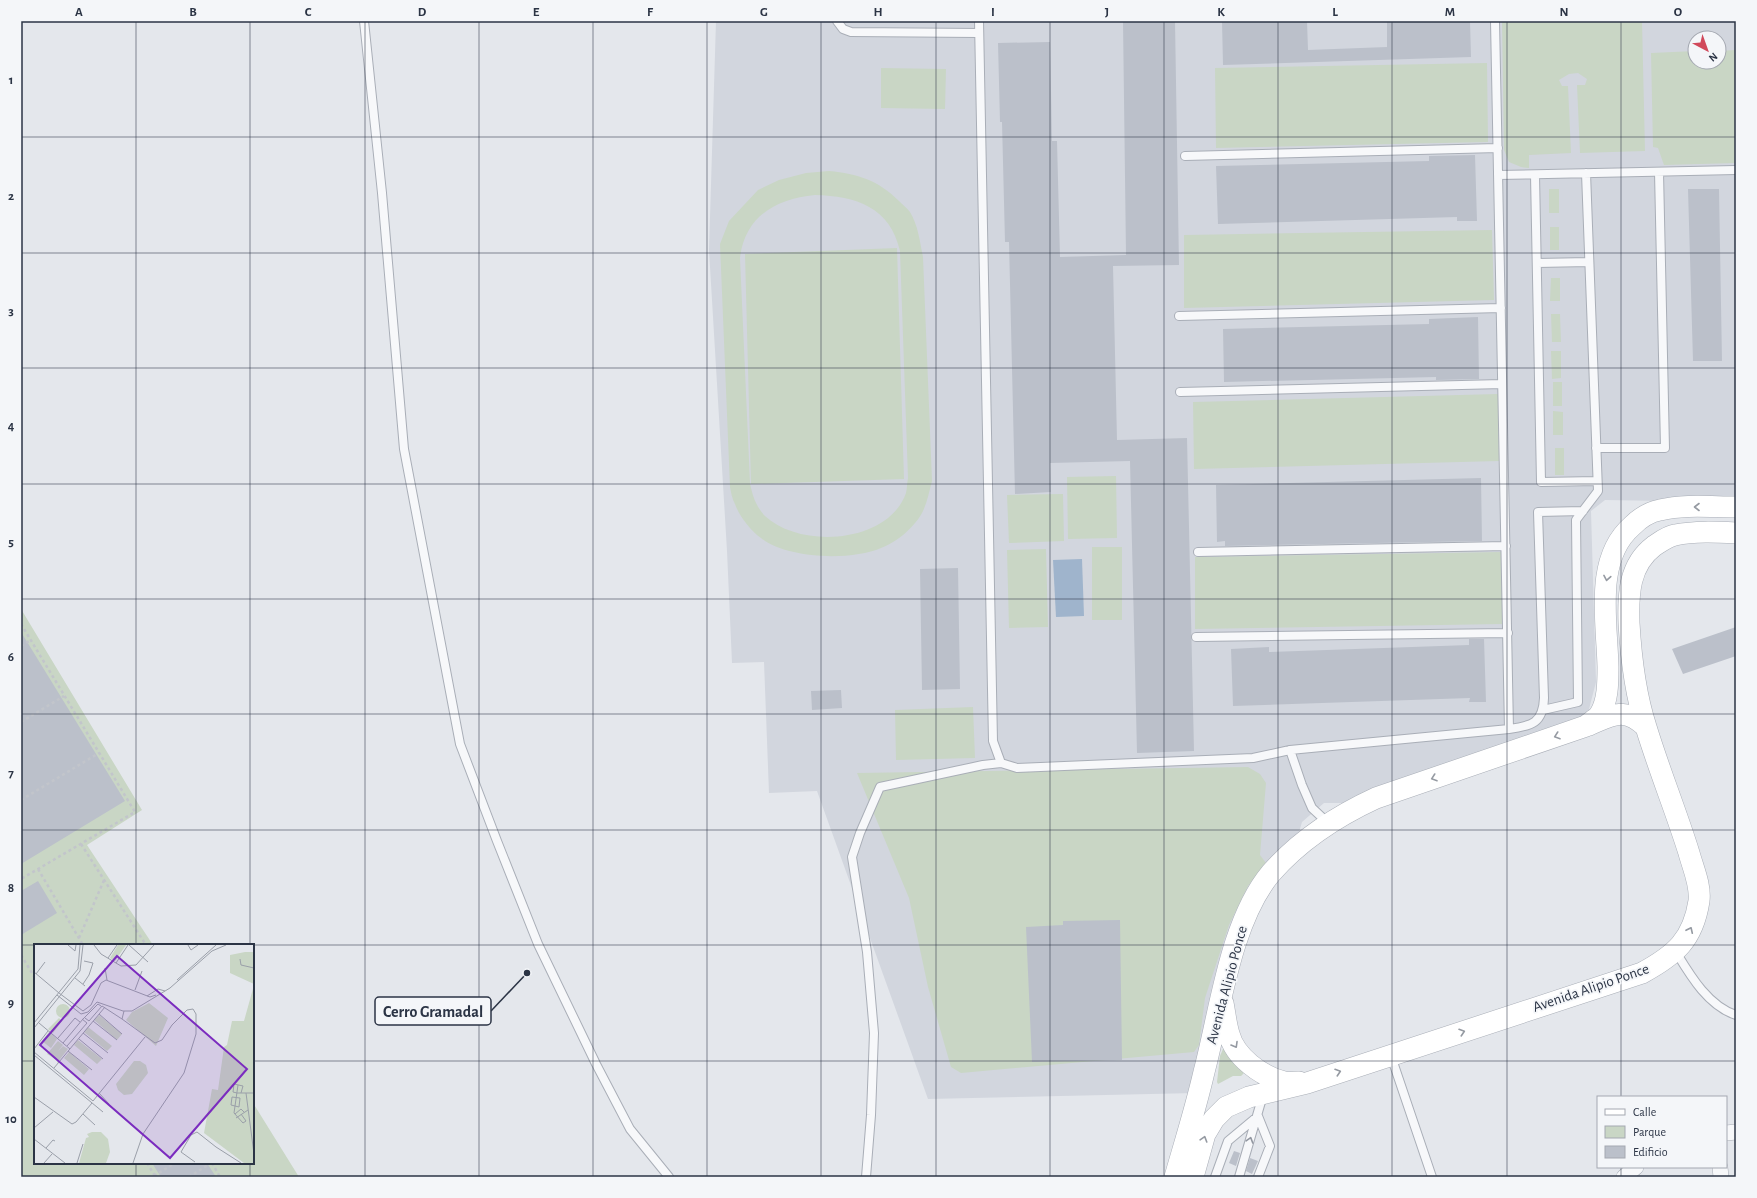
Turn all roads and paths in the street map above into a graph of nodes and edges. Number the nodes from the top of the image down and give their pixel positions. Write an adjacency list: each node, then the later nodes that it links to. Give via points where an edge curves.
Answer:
1 (364, 21): 66 (lane, via 404,448 460,744 538,944 592,1056 630,1129)
2 (836, 21): 5 (lane, via 843,29 851,32)
3 (979, 21): 5 (lane)
4 (1495, 21): 6 (lane)
5 (979, 33): 39 (lane, via 993,741)
6 (1498, 148): 7 (lane); 11 (lane)
7 (1186, 156)
8 (1736, 170): 9 (lane)
9 (1659, 172): 10 (lane); 19 (lane, via 1665,448)
10 (1586, 173): 12 (lane); 13 (lane)
11 (1498, 175): 12 (lane); 15 (lane)
12 (1535, 175): 14 (lane)
13 (1589, 262): 14 (lane); 19 (lane)
14 (1537, 263): 20 (lane, via 1541,482)
15 (1501, 308): 16 (lane); 17 (lane)
16 (1178, 316)
17 (1502, 384): 18 (lane); 24 (lane)
18 (1180, 392)
19 (1596, 448): 20 (lane)
20 (1598, 481): 22 (lane, via 1598,491)
21 (1736, 507): 34 (main road, Avenida Alipio Ponce, one-way to 34, via 1685,507 1660,510 1642,516 1624,533 1614,549 1606,581 1608,681 1604,703 1600,715)
22 (1583, 511): 32 (lane, via 1576,520 1578,702); 32 (lane, via 1538,512)
23 (1736, 533): 35 (main road, Avenida Alipio Ponce, via 1698,532 1674,535 1649,550 1637,565 1631,579 1628,599 1630,640 1635,687)
24 (1506, 546): 25 (lane); 27 (lane)
25 (1198, 552)
26 (21, 624): 29 (path)
27 (1508, 633): 28 (lane); 36 (lane)
28 (1196, 637)
29 (31, 640): 30 (path); 31 (path)
30 (21, 646)
31 (64, 696): 33 (path); 38 (path)
32 (1543, 710): 36 (lane, via 1538,720 1530,725)
33 (21, 722)
34 (1586, 726): 35 (main road, via 1616,714 1627,714 1637,718); 41 (main road, Avenida Alipio Ponce, one-way to 41, via 1376,798)
35 (1646, 727): 49 (main road, Avenida Alipio Ponce, one-way to 35, via 1690,933 1696,918 1698,882)
36 (1509, 729): 37 (lane)
37 (1290, 750): 39 (lane, via 1245,759 1017,768); 41 (lane, via 1312,808)
38 (99, 753): 40 (path); 42 (path, via 135,812)
39 (1001, 763): 67 (lane, via 880,787 852,857 867,952 874,1033 872,1115)
40 (21, 800)
41 (1328, 823): 52 (main road, Avenida Alipio Ponce, via 1292,851 1270,874 1252,903 1240,932)
42 (82, 844): 43 (path); 45 (path)
43 (38, 869): 44 (path); 46 (path)
44 (21, 879)
45 (104, 880): 46 (path); 48 (path)
46 (79, 938): 47 (path)
47 (82, 944)
48 (145, 944)
49 (1675, 951): 53 (lane, via 1706,995 1728,1013); 54 (main road, Avenida Alipio Ponce, one-way to 49, via 1642,973)
50 (21, 955): 51 (path)
51 (34, 976)
52 (1221, 994): 55 (main road, one-way to 55, via 1229,1035 1237,1050 1251,1065 1284,1082); 68 (main road, Avenida Alipio Ponce, via 1205,1072)
53 (1736, 1015)
54 (1391, 1055): 55 (main road, Avenida Alipio Ponce, one-way to 54); 73 (lane)
55 (1307, 1082): 56 (main road, Avenida Alipio Ponce)
56 (1263, 1094): 57 (lane); 69 (main road, Avenida Alipio Ponce, one-way to 56, via 1205,1134 1214,1119 1226,1106)
57 (1258, 1116): 70 (lane, via 1228,1141); 71 (lane, one-way to 57); 72 (lane, via 1270,1146)
58 (148, 1164): 63 (path)
59 (173, 1164): 63 (path)
60 (209, 1164): 64 (path)
61 (212, 1164): 65 (path)
62 (1635, 1168): 74 (street)
63 (155, 1176)
64 (189, 1177)
65 (220, 1177)
66 (670, 1177)
67 (866, 1177)
68 (1175, 1177)
69 (1193, 1177)
70 (1215, 1177)
71 (1239, 1177)
72 (1258, 1177)
73 (1432, 1177)
74 (1624, 1177)

